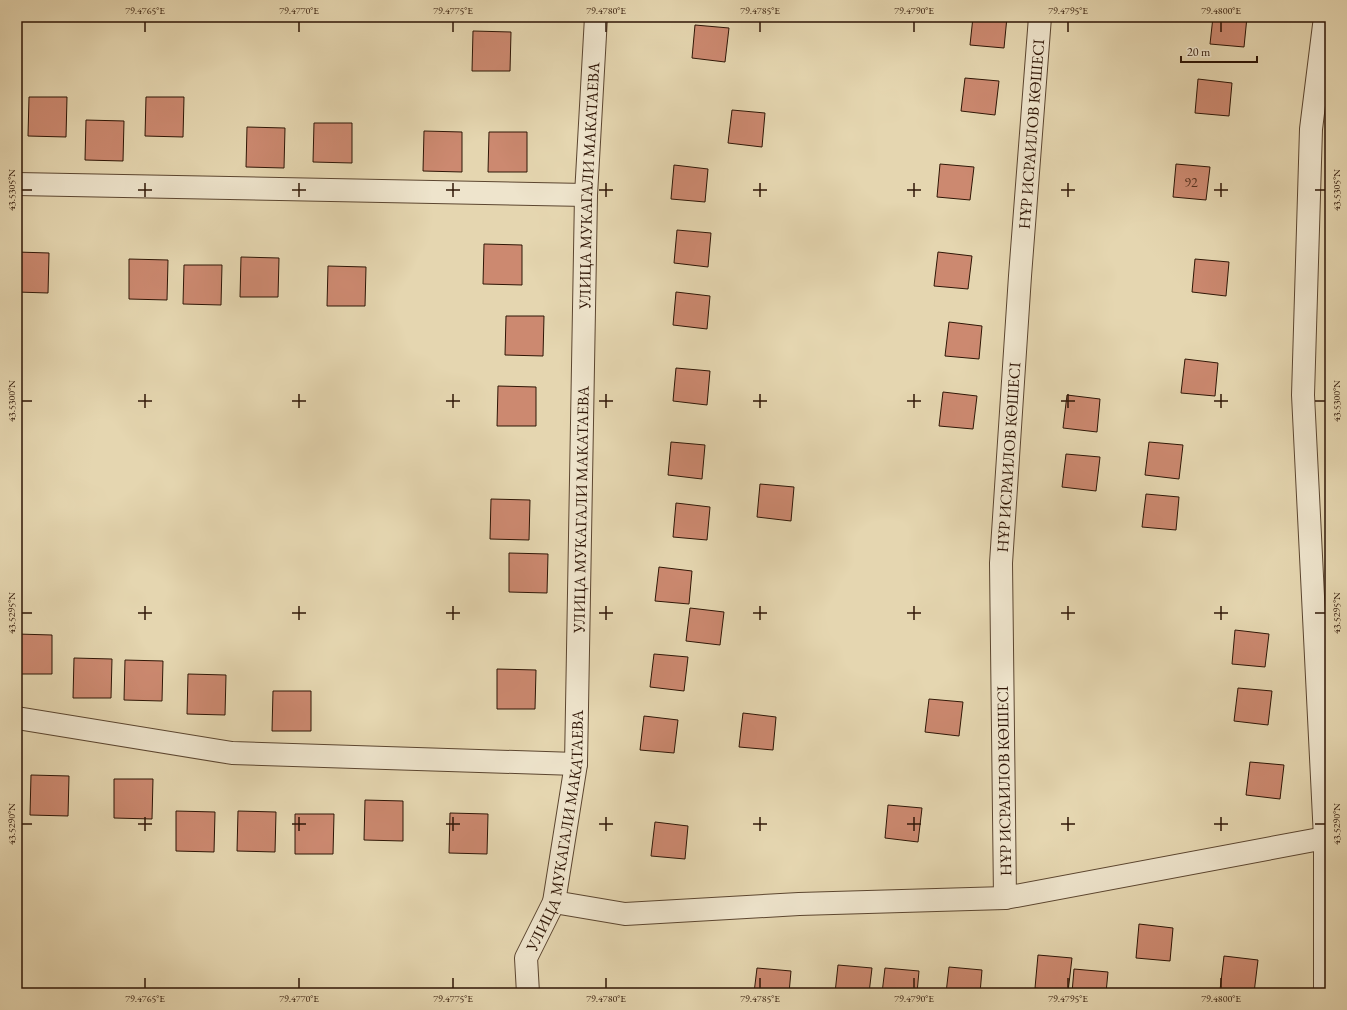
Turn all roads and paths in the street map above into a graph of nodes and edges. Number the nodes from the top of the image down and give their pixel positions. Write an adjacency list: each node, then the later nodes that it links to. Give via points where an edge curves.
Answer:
1 (596, 17): 5 (street, УЛИЦА МУКАГАЛИ МАКАТАЕВА)
2 (1040, 17): 9 (street, НҰР ИСРАИЛОВ КӨШЕСІ, via 1001,563)
3 (1325, 17): 8 (street, via 1311,129 1303,395)
4 (17, 184): 5 (street)
5 (586, 195): 7 (street, УЛИЦА МУКАГАЛИ МАКАТАЕВА)
6 (17, 718): 7 (street, via 232,753)
7 (576, 764): 10 (street, УЛИЦА МУКАГАЛИ МАКАТАЕВА)
8 (1325, 838): 9 (street); 12 (street)
9 (1005, 898): 10 (street, via 799,904 625,914)
10 (554, 902): 11 (street, УЛИЦА МУКАГАЛИ МАКАТАЕВА, via 526,958)
11 (528, 993)
12 (1325, 993)

